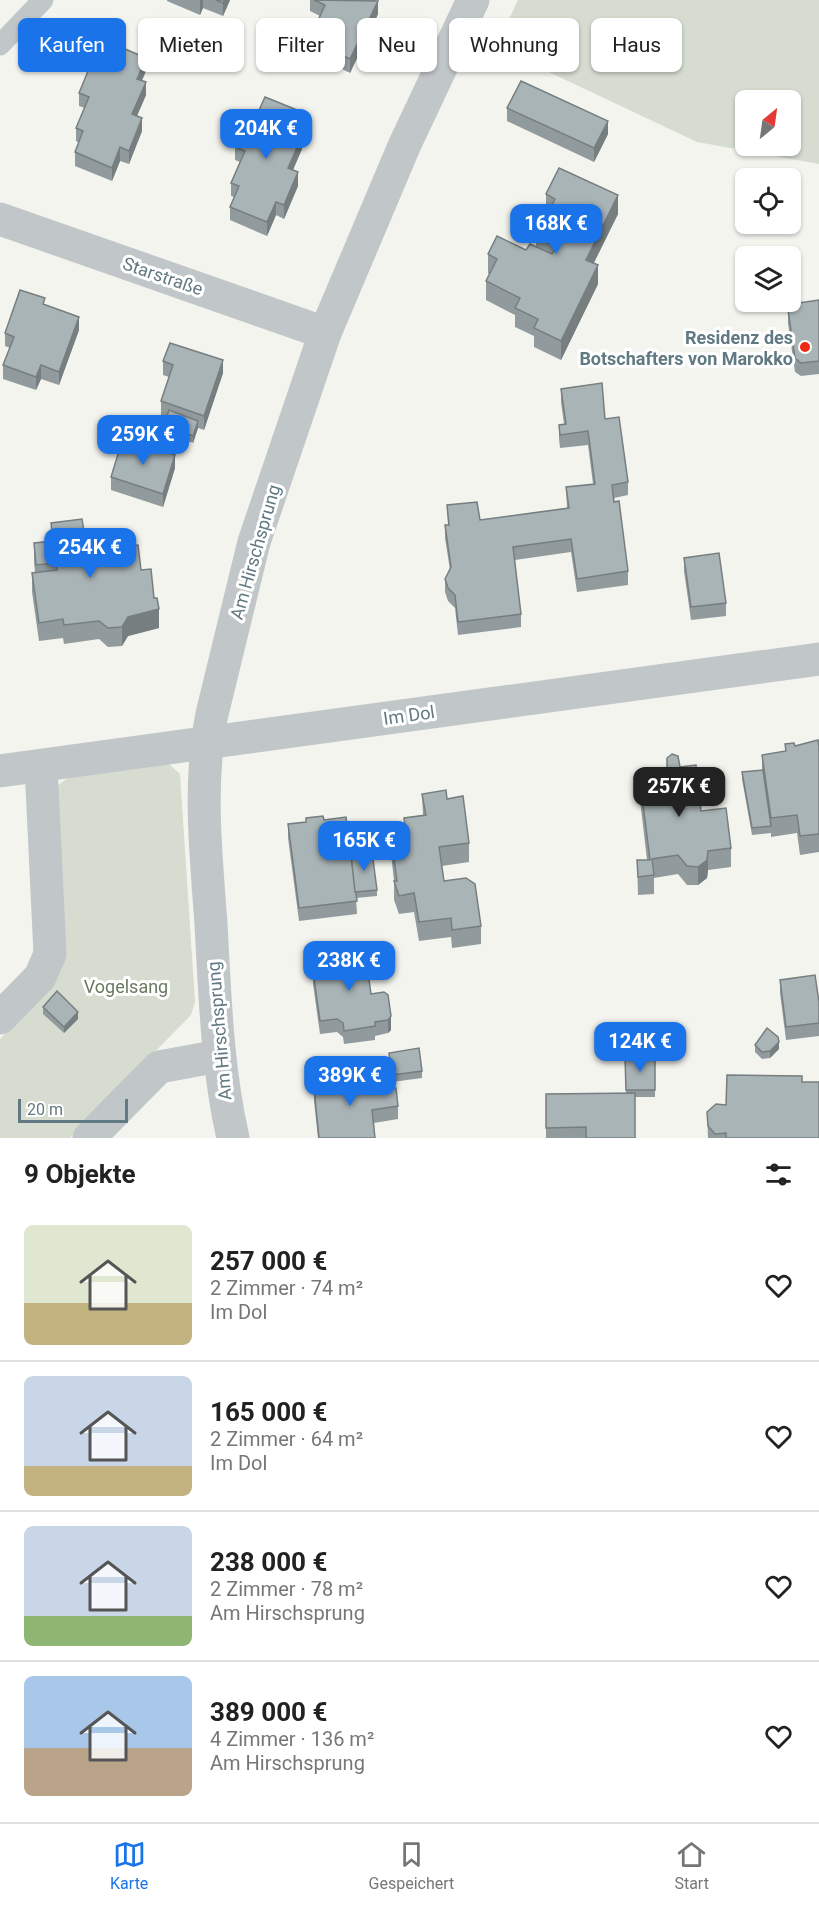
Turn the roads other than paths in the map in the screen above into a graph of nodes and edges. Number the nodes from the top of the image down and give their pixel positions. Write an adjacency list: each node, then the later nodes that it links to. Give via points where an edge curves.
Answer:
1 (43, 0): 3 (lane)
2 (473, 0): 5 (street, Am Hirschsprung, via 405,144)
3 (0, 45)
4 (0, 219): 5 (street, Starstraße)
5 (325, 333): 7 (street, Am Hirschsprung, via 254,542)
6 (819, 659): 7 (street, Im Dol)
7 (206, 743): 8 (street, Im Dol); 11 (street, Am Hirschsprung, via 203,801)
8 (41, 766): 9 (street, Im Dol); 10 (street, via 50,954 40,977)
9 (0, 771)
10 (0, 1018)
11 (219, 1056): 12 (street, via 159,1067); 13 (street, Am Hirschsprung)
12 (89, 1138)
13 (233, 1138)

